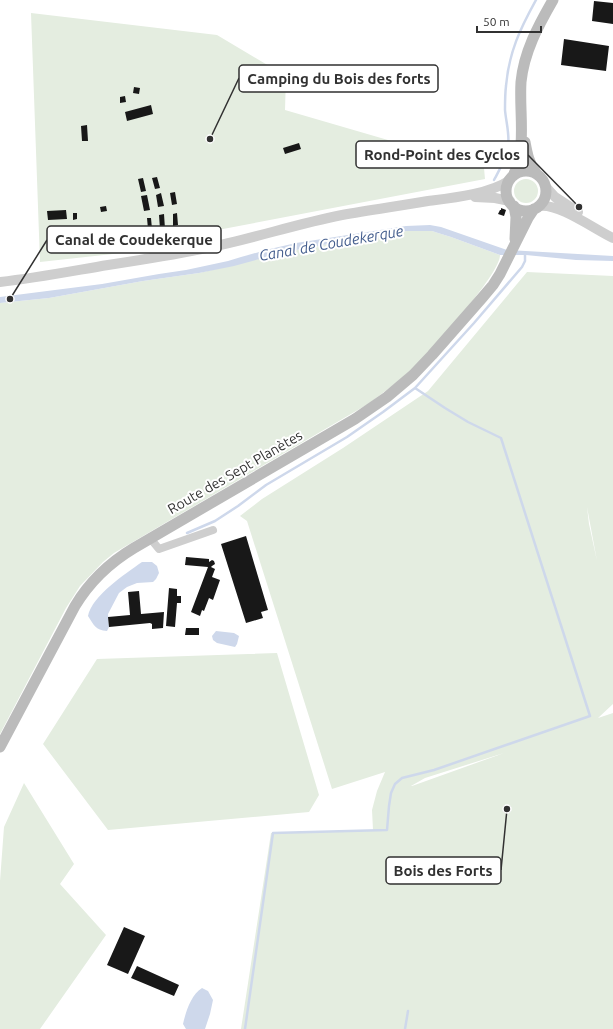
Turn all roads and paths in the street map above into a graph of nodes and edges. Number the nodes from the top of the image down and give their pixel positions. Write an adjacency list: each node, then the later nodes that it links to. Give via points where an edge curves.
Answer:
1 (553, 0): 2 (main road, via 526,55 521,82)
2 (521, 117): 3 (main road, via 527,155); 4 (main road, via 520,158)
3 (536, 173): 4 (main road, via 524,171); 5 (main road)
4 (512, 178): 6 (street, via 501,186); 7 (main road, via 507,185 507,195)
5 (546, 187): 8 (main road, via 543,200); 9 (street, via 570,207)
6 (453, 198): 7 (street, via 484,197 502,199); 12 (street, via 332,217 178,254)
7 (512, 204): 8 (main road, via 524,210); 11 (main road, Route des Sept Planètes, via 516,220)
8 (536, 207): 10 (street, via 548,205 556,208); 11 (main road, Route des Sept Planètes)
9 (613, 231)
10 (613, 238)
11 (514, 246): 14 (main road, Route des Sept Planètes, via 489,290 441,346 387,398)
12 (0, 282)
13 (213, 530): 14 (street, via 159,549)
14 (150, 538): 15 (main road, Route des Sept Planètes, via 108,566 83,594)
15 (0, 747)

